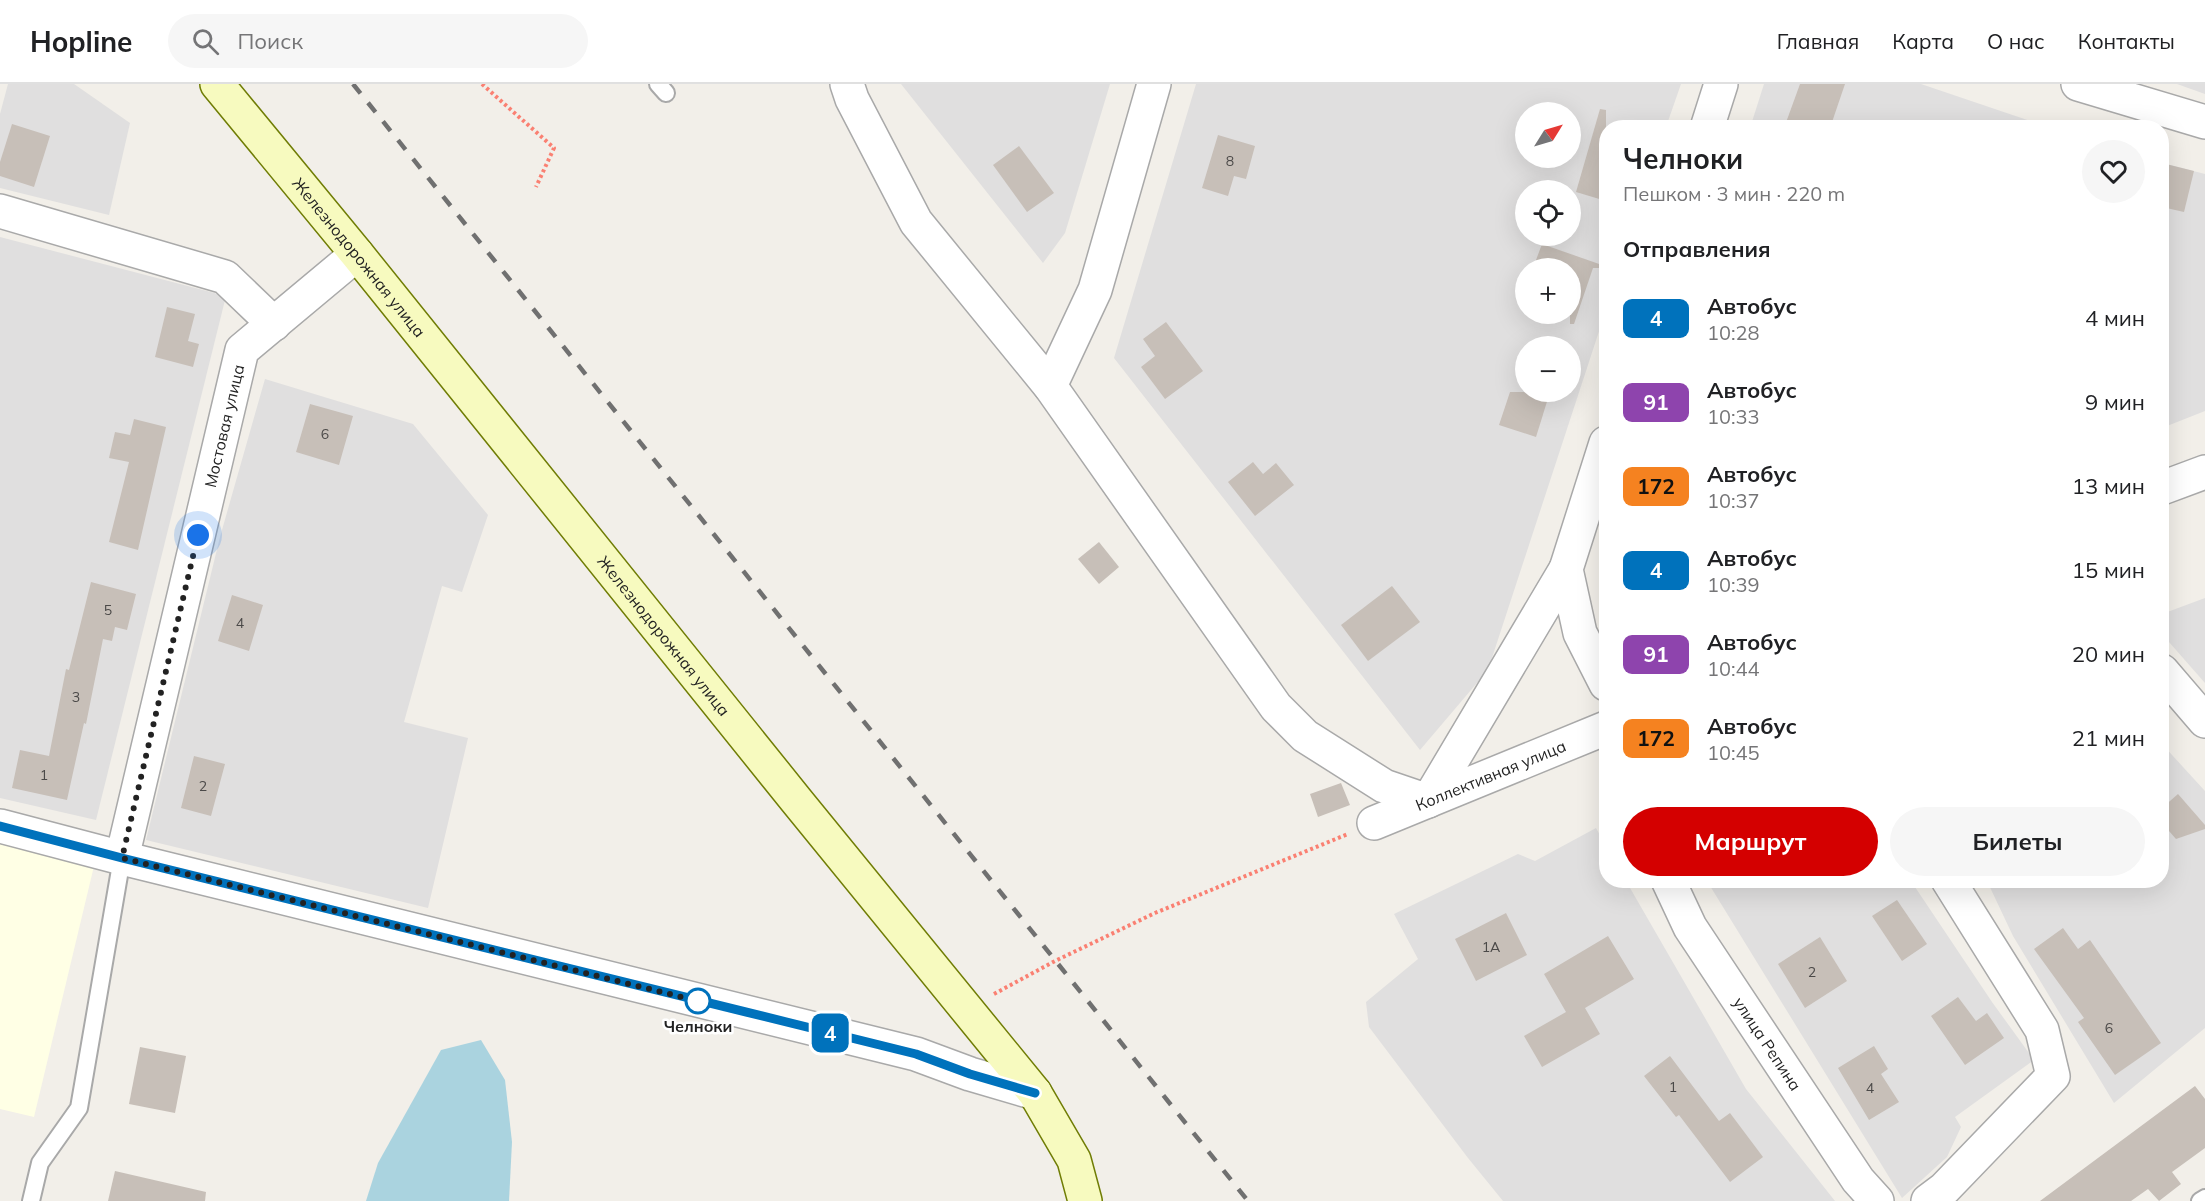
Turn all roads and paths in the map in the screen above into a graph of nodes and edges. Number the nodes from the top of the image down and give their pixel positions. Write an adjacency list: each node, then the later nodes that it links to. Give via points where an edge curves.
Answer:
1 (217, 84): 11 (street, Железнодорожная улица)
2 (482, 84): 9 (path, via 554,148)
3 (847, 84): 13 (street, via 916,222)
4 (1154, 84): 13 (street, via 1095,290)
5 (1721, 84): 7 (street)
6 (2078, 84): 8 (street)
7 (1710, 120)
8 (2205, 122)
9 (536, 187)
10 (0, 211): 12 (street, via 225,277)
11 (357, 254): 12 (street, Мостовая улица); 29 (street, Железнодорожная улица)
12 (274, 324): 25 (street, Мостовая улица, via 242,350)
13 (1050, 386): 22 (street, via 1276,707 1305,736 1384,786)
14 (1599, 465): 17 (street)
15 (2205, 472): 16 (street)
16 (2169, 485)
17 (1566, 569): 18 (street, via 1580,633); 22 (street)
18 (1599, 670)
19 (2169, 679): 20 (street)
20 (2205, 721)
21 (1599, 731): 22 (street, Коллективная улица)
22 (1428, 801): 23 (street, Коллективная улица)
23 (1374, 824): 28 (path, via 1155,913)
24 (0, 826): 25 (street)
25 (122, 858): 29 (street, via 916,1054); 31 (lane, via 79,1108 40,1163)
26 (1672, 888): 33 (street, улица Репина, via 1690,927 1858,1180)
27 (1953, 888): 34 (street, via 2042,1030 2053,1076)
28 (987, 995)
29 (1035, 1093): 32 (street, Железнодорожная улица, via 1074,1160)
30 (2205, 1198): 35 (lane)
31 (31, 1201)
32 (1085, 1201)
33 (1876, 1201)
34 (1928, 1201)
35 (2200, 1201)

